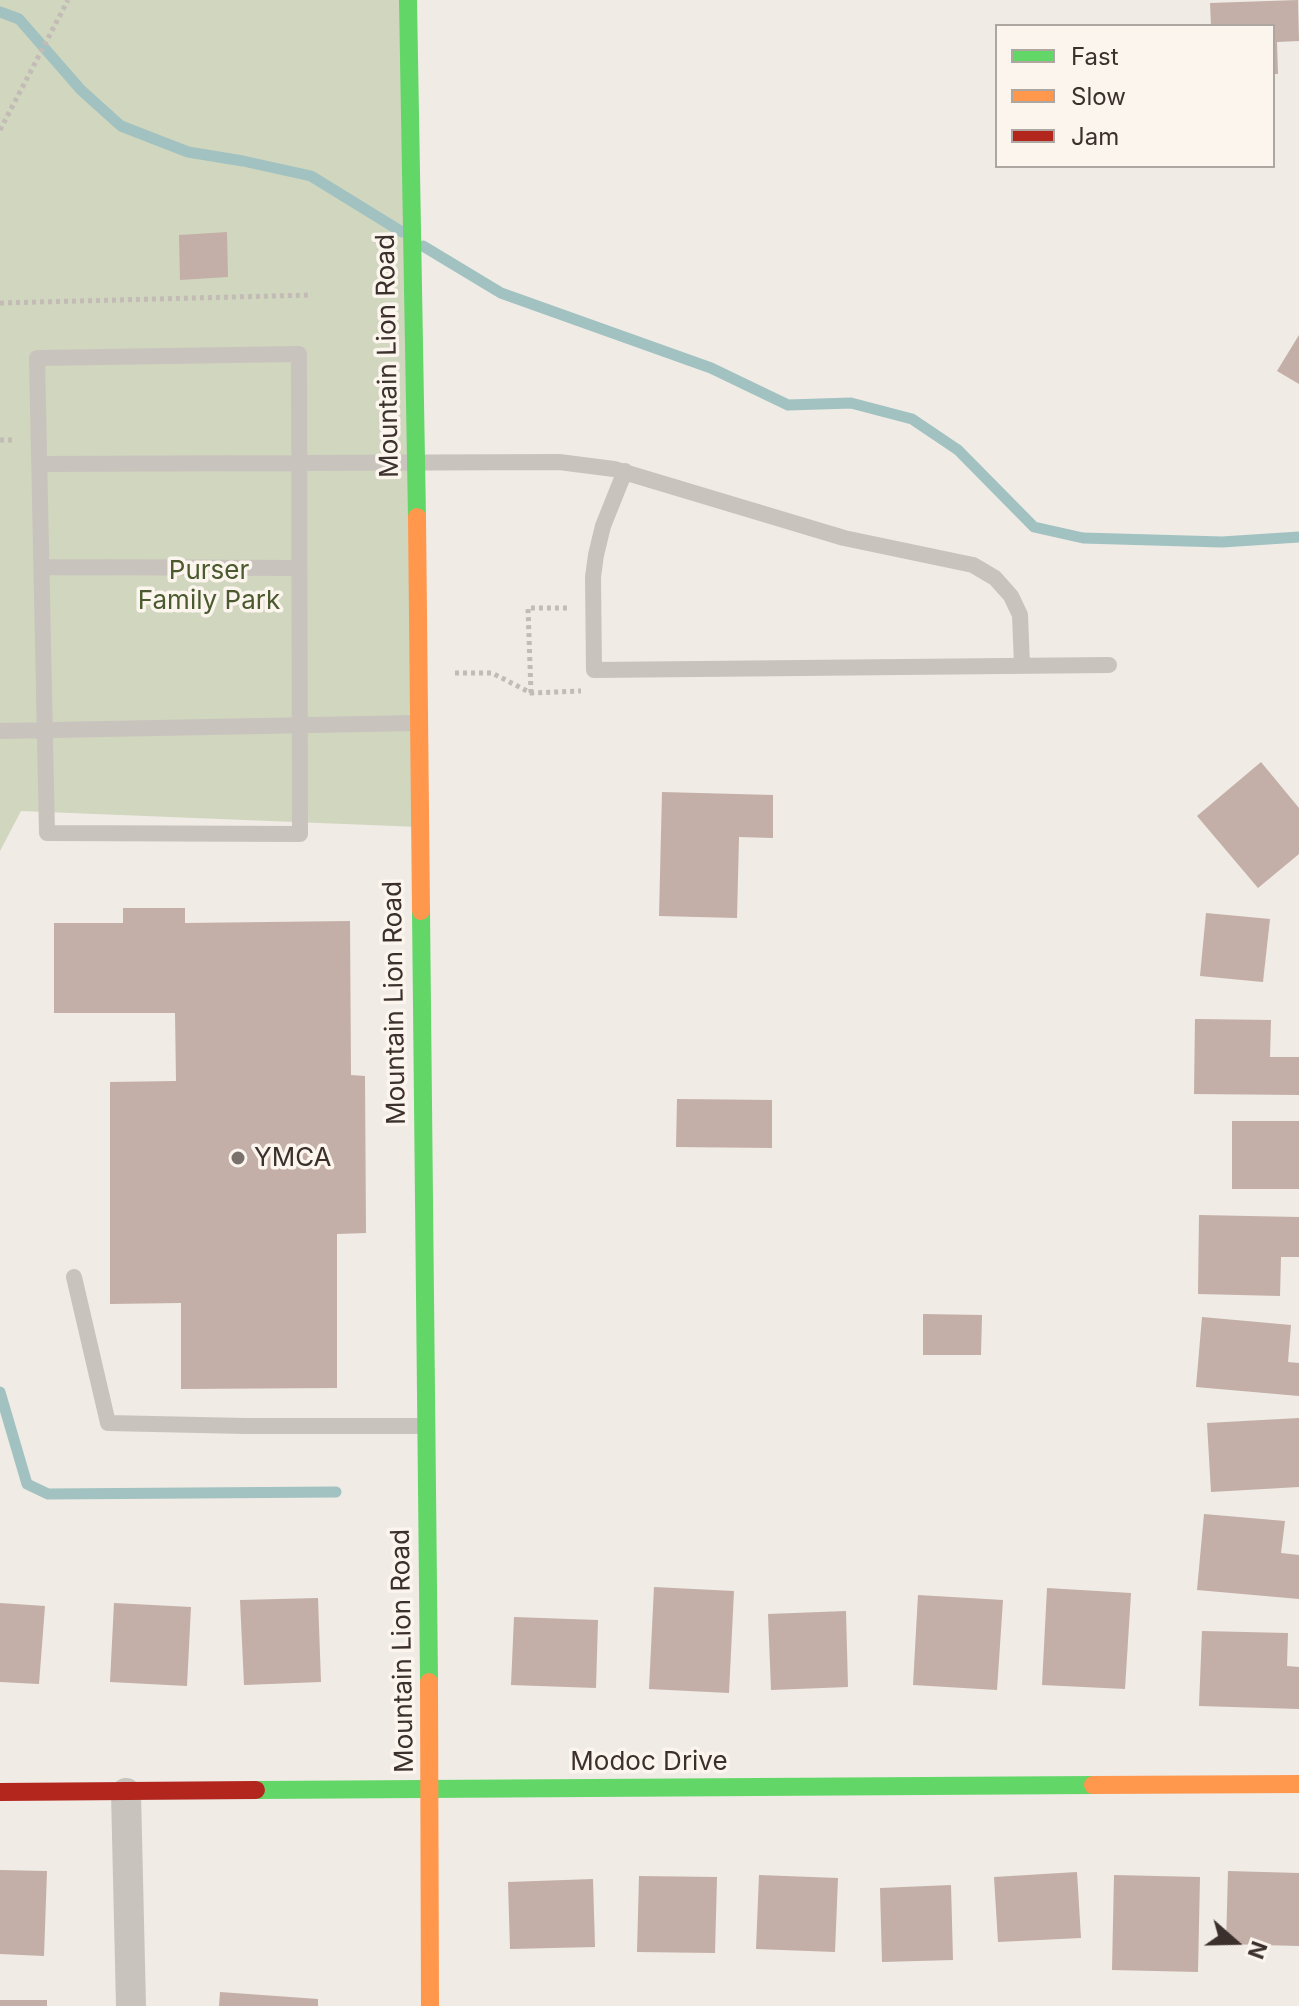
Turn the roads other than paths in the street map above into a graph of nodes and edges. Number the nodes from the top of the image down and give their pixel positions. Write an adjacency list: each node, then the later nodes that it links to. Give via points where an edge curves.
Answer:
1 (408, 0): 3 (street, Mountain Lion Road)
2 (300, 462): 3 (lane); 4 (lane); 4 (lane, via 299,354 37,358); 7 (lane)
3 (416, 462): 5 (lane, via 559,462); 10 (street, Mountain Lion Road)
4 (39, 464): 6 (lane)
5 (625, 471): 8 (lane, via 844,538 973,565 1011,596 1020,615); 8 (lane, via 596,555 594,670)
6 (42, 567): 7 (lane); 12 (lane)
7 (299, 568): 11 (lane)
8 (1022, 665): 9 (lane)
9 (1109, 665)
10 (418, 723): 11 (lane); 15 (street, Mountain Lion Road)
11 (299, 726): 12 (lane); 12 (lane, via 300,834 47,833)
12 (45, 730): 13 (lane)
13 (0, 731)
14 (74, 1277): 15 (lane, via 108,1423)
15 (426, 1426): 17 (street, Mountain Lion Road)
16 (1299, 1784): 17 (street, Modoc Drive)
17 (431, 1789): 19 (street, Modoc Drive); 21 (street, Mountain Lion Road)
18 (0, 1792): 19 (street, Modoc Drive)
19 (126, 1793): 20 (street)
20 (131, 2006)
21 (430, 2006)

